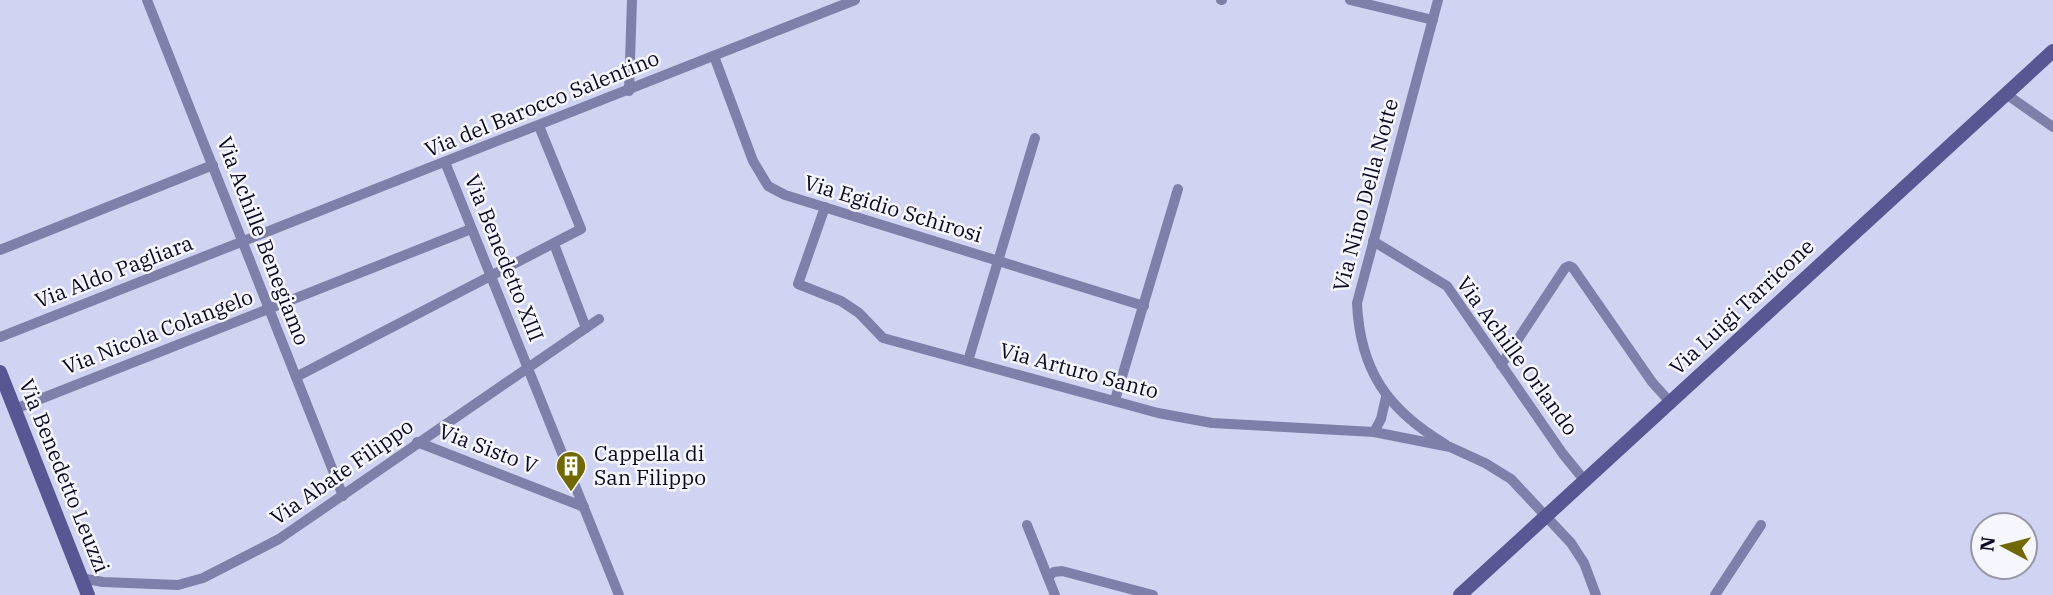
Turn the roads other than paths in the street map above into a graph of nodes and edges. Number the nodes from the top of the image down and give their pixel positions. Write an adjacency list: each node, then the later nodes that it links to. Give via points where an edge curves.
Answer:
1 (147, 0): 15 (street, Via Achille Benegiamo)
2 (632, 0): 9 (street)
3 (855, 0): 8 (street, Via del Barocco Salentino)
4 (1350, 0): 6 (street)
5 (1438, 0): 6 (street, Via Nino Della Notte)
6 (1433, 20): 20 (street, Via Nino Della Notte)
7 (2053, 51): 10 (main road, Via Luigi Tarricone)
8 (714, 56): 9 (street, Via del Barocco Salentino); 17 (street, Via Egidio Schirosi, via 753,161 768,186)
9 (629, 90): 11 (street, Via del Barocco Salentino)
10 (2006, 94): 12 (street); 37 (main road, Via Luigi Tarricone)
11 (540, 126): 14 (street, Via del Barocco Salentino); 21 (street, via 581,229)
12 (2053, 127)
13 (1035, 138): 23 (street)
14 (445, 162): 18 (street, Via Benedetto XIII); 19 (street, Via del Barocco Salentino)
15 (213, 165): 19 (street, Via Achille Benegiamo); 22 (street)
16 (1178, 189): 25 (street)
17 (825, 207): 23 (street, Via Egidio Schirosi); 30 (street, Via Arturo Santo, via 798,284 841,301 883,338)
18 (471, 229): 24 (street, Via Benedetto XIII); 26 (street, Via Nicola Colangelo)
19 (242, 242): 26 (street, Via Achille Benegiamo); 29 (street, Via Aldo Pagliara)
20 (1373, 242): 31 (street, Via Achille Orlando, via 1447,286); 35 (street, Via Nino Della Notte, via 1357,303 1358,326 1369,364)
21 (554, 244): 24 (street); 28 (street)
22 (0, 250)
23 (997, 262): 25 (street, Via Egidio Schirosi); 30 (street)
24 (490, 277): 32 (street, Via Benedetto XIII); 34 (street)
25 (1144, 306): 36 (street)
26 (269, 309): 34 (street, Via Achille Benegiamo); 38 (street, Via Nicola Colangelo)
27 (599, 319): 28 (street, Via Abate Filippo)
28 (586, 328): 32 (street, Via Abate Filippo)
29 (0, 337)
30 (968, 358): 36 (street, Via Arturo Santo)
31 (1502, 365): 37 (street, via 1569,266); 42 (street, Via Achille Orlando)
32 (528, 368): 40 (street, Via Abate Filippo); 44 (street, Via Benedetto XIII)
33 (0, 372): 38 (main road, Via Benedetto Leuzzi)
34 (296, 377): 43 (street, Via Achille Benegiamo)
35 (1386, 397): 39 (street); 41 (street, Via Arturo Santo, via 1404,416)
36 (1115, 400): 39 (street, Via Arturo Santo, via 1212,423)
37 (1670, 402): 42 (main road, Via Luigi Tarricone)
38 (15, 409): 49 (main road, Via Benedetto Leuzzi)
39 (1374, 432): 41 (street, Via Arturo Santo)
40 (417, 443): 43 (street, Via Abate Filippo); 44 (street, Via Sisto V)
41 (1450, 447): 45 (street, Via Arturo Santo, via 1511,479)
42 (1585, 481): 45 (main road, Via Luigi Tarricone)
43 (343, 496): 49 (street, Via Abate Filippo, via 279,539 188,584)
44 (584, 507): 51 (street, Via Benedetto XIII)
45 (1548, 516): 54 (main road, Via Luigi Tarricone); 55 (street, Via Arturo Santo, via 1584,563)
46 (1762, 525): 56 (street)
47 (1027, 526): 48 (street)
48 (1048, 577): 52 (street); 53 (street, via 1062,571)
49 (81, 578): 50 (main road, Via Benedetto Leuzzi)
50 (88, 595)
51 (620, 595)
52 (1055, 595)
53 (1153, 595)
54 (1460, 595)
55 (1596, 595)
56 (1715, 595)

